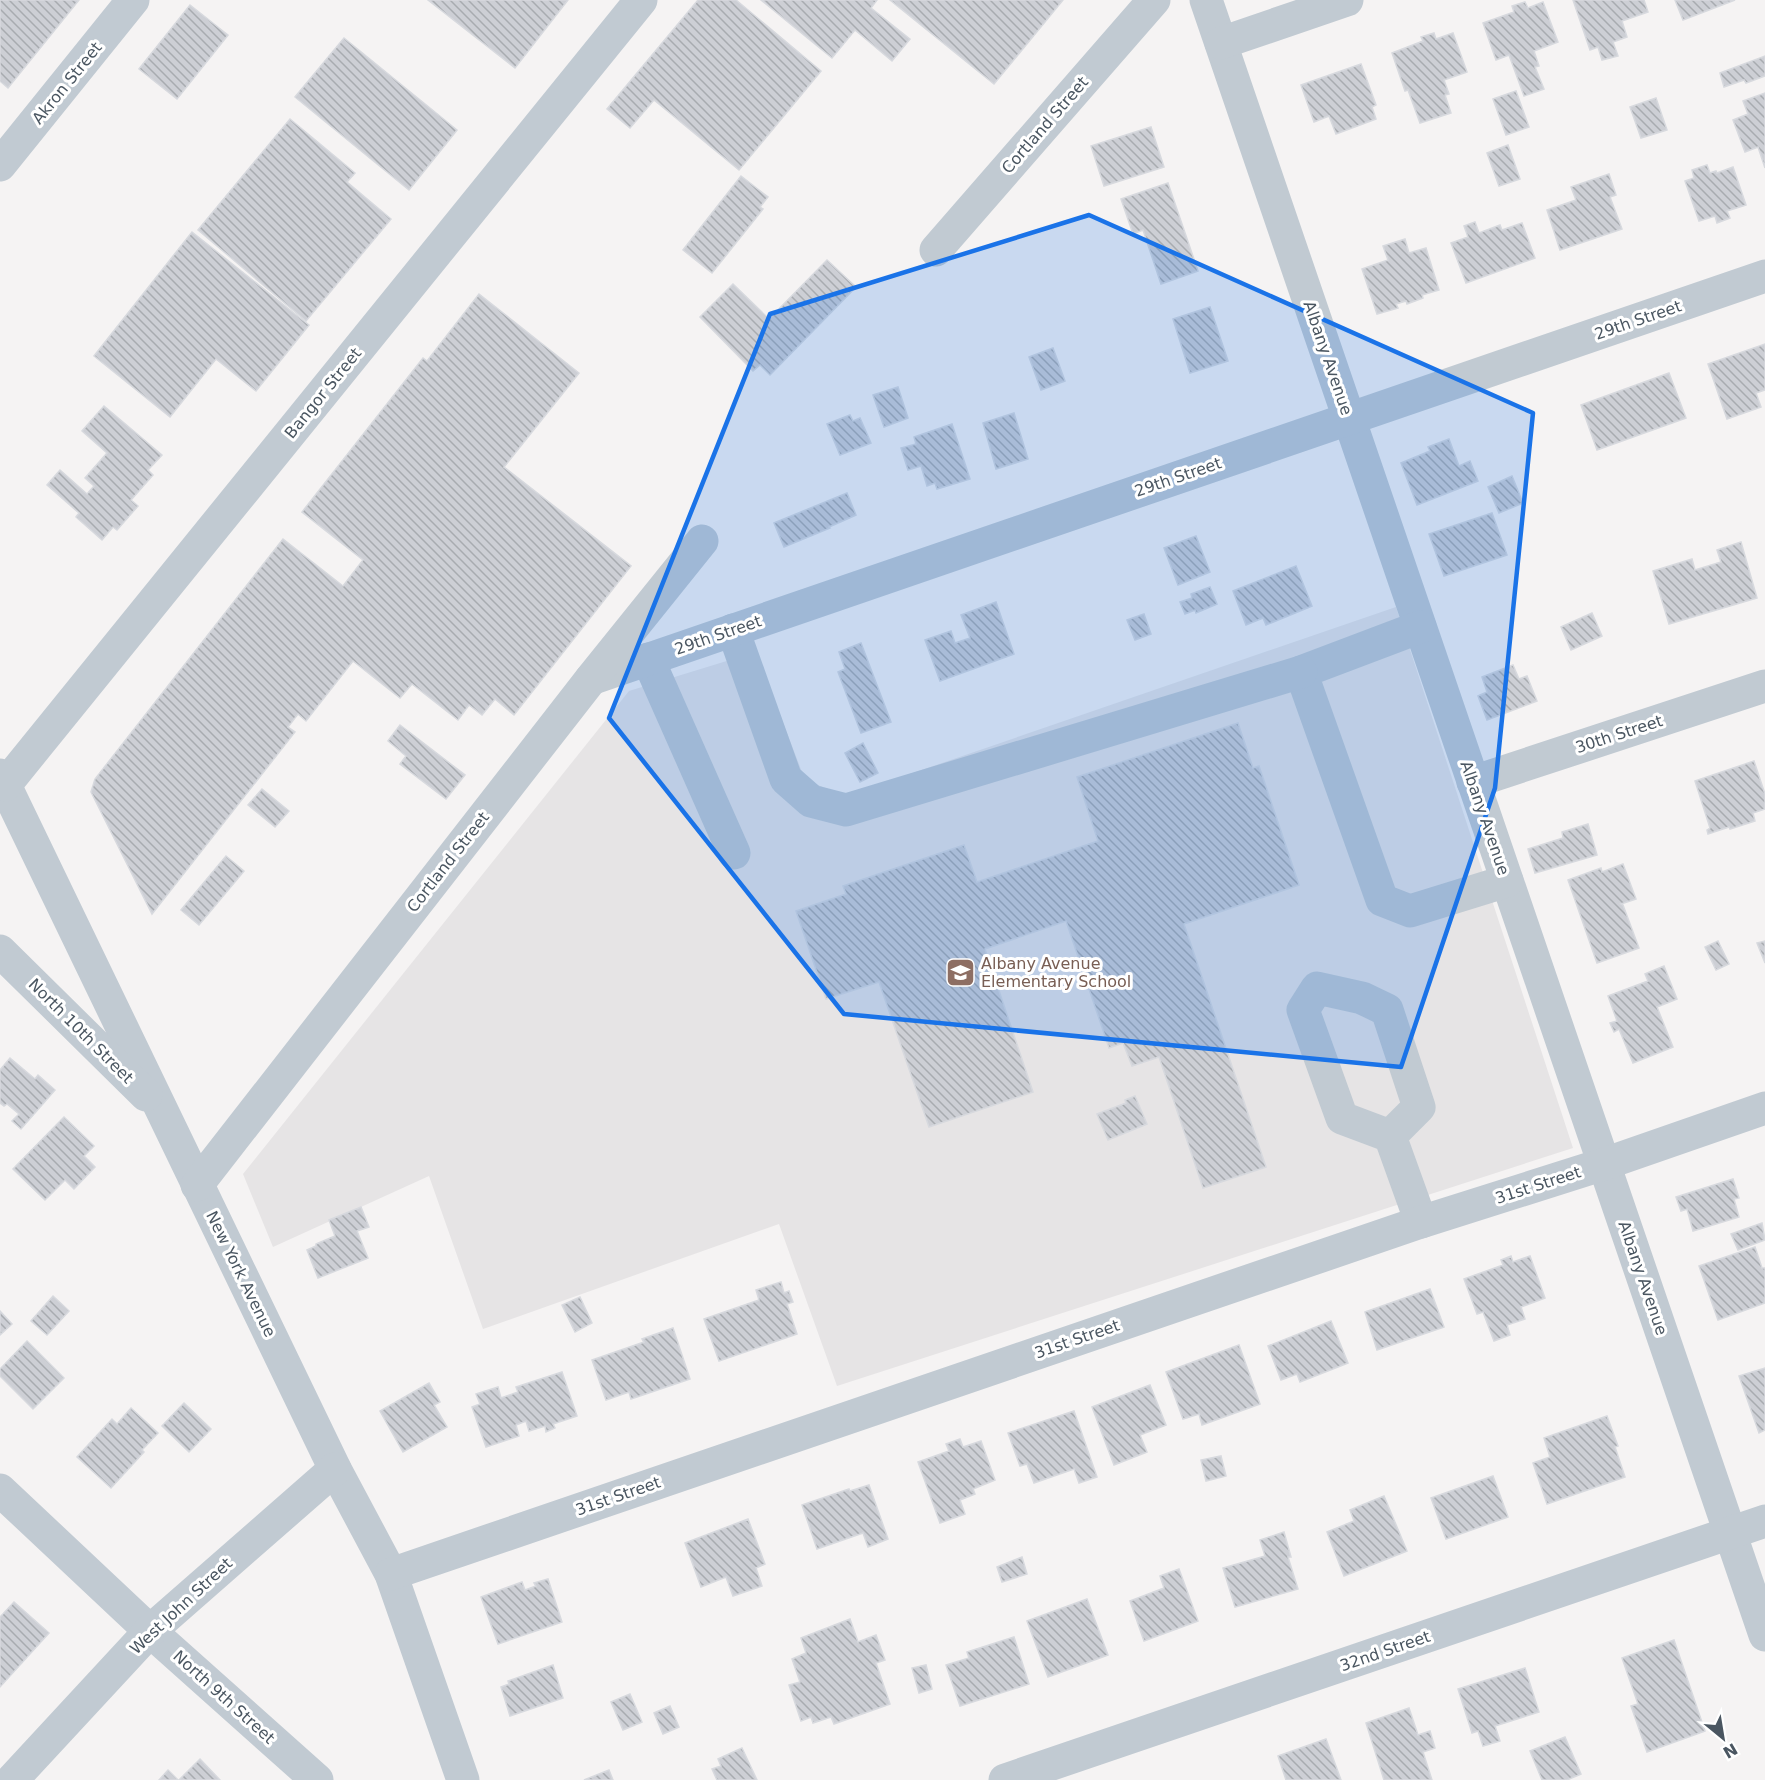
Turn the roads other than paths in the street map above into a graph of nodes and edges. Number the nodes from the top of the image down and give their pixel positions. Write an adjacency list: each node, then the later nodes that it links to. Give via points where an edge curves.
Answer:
1 (133, 0): 7 (street, Akron Street)
2 (641, 0): 18 (street, Bangor Street)
3 (1154, 0): 8 (street, Cortland Street)
4 (1206, 0): 6 (street, Albany Avenue)
5 (1347, 0): 6 (street)
6 (1221, 43): 10 (street, Albany Avenue)
7 (0, 165)
8 (936, 250)
9 (1765, 276): 10 (street, 29th Street)
10 (1349, 418): 12 (street, Albany Avenue); 13 (street, 29th Street)
11 (702, 541): 16 (street, Cortland Street)
12 (1420, 627): 15 (street); 19 (street, Albany Avenue)
13 (733, 630): 14 (street, 29th Street); 15 (street, via 786,779 811,801 846,810)
14 (648, 659): 16 (street, 29th Street); 20 (street)
15 (1301, 672): 21 (street, via 1382,900 1410,911)
16 (591, 679): 27 (street, Cortland Street)
17 (1765, 686): 19 (street, 30th Street)
18 (2, 780): 24 (street, New York Avenue)
19 (1473, 782): 21 (street, Albany Avenue)
20 (734, 853)
21 (1507, 881): 26 (street, Albany Avenue)
22 (0, 951): 24 (street, North 10th Street)
23 (1765, 1108): 26 (street, 31st Street)
24 (162, 1111): 27 (street, New York Avenue)
25 (1390, 1136): 28 (street)
26 (1604, 1164): 28 (street, 31st Street); 32 (street, Albany Avenue)
27 (198, 1185): 29 (street, New York Avenue)
28 (1421, 1222): 33 (street, 31st Street)
29 (335, 1469): 33 (street, New York Avenue); 34 (street, West John Street)
30 (0, 1490): 34 (street, North 9th Street)
31 (1765, 1521): 32 (street, 32nd Street)
32 (1730, 1533): 35 (street, Albany Avenue); 39 (street, 32nd Street)
33 (391, 1574): 38 (street, New York Avenue)
34 (150, 1631): 36 (street, West John Street); 37 (street, North 9th Street)
35 (1765, 1635)
36 (12, 1780)
37 (317, 1780)
38 (463, 1780)
39 (1005, 1780)

